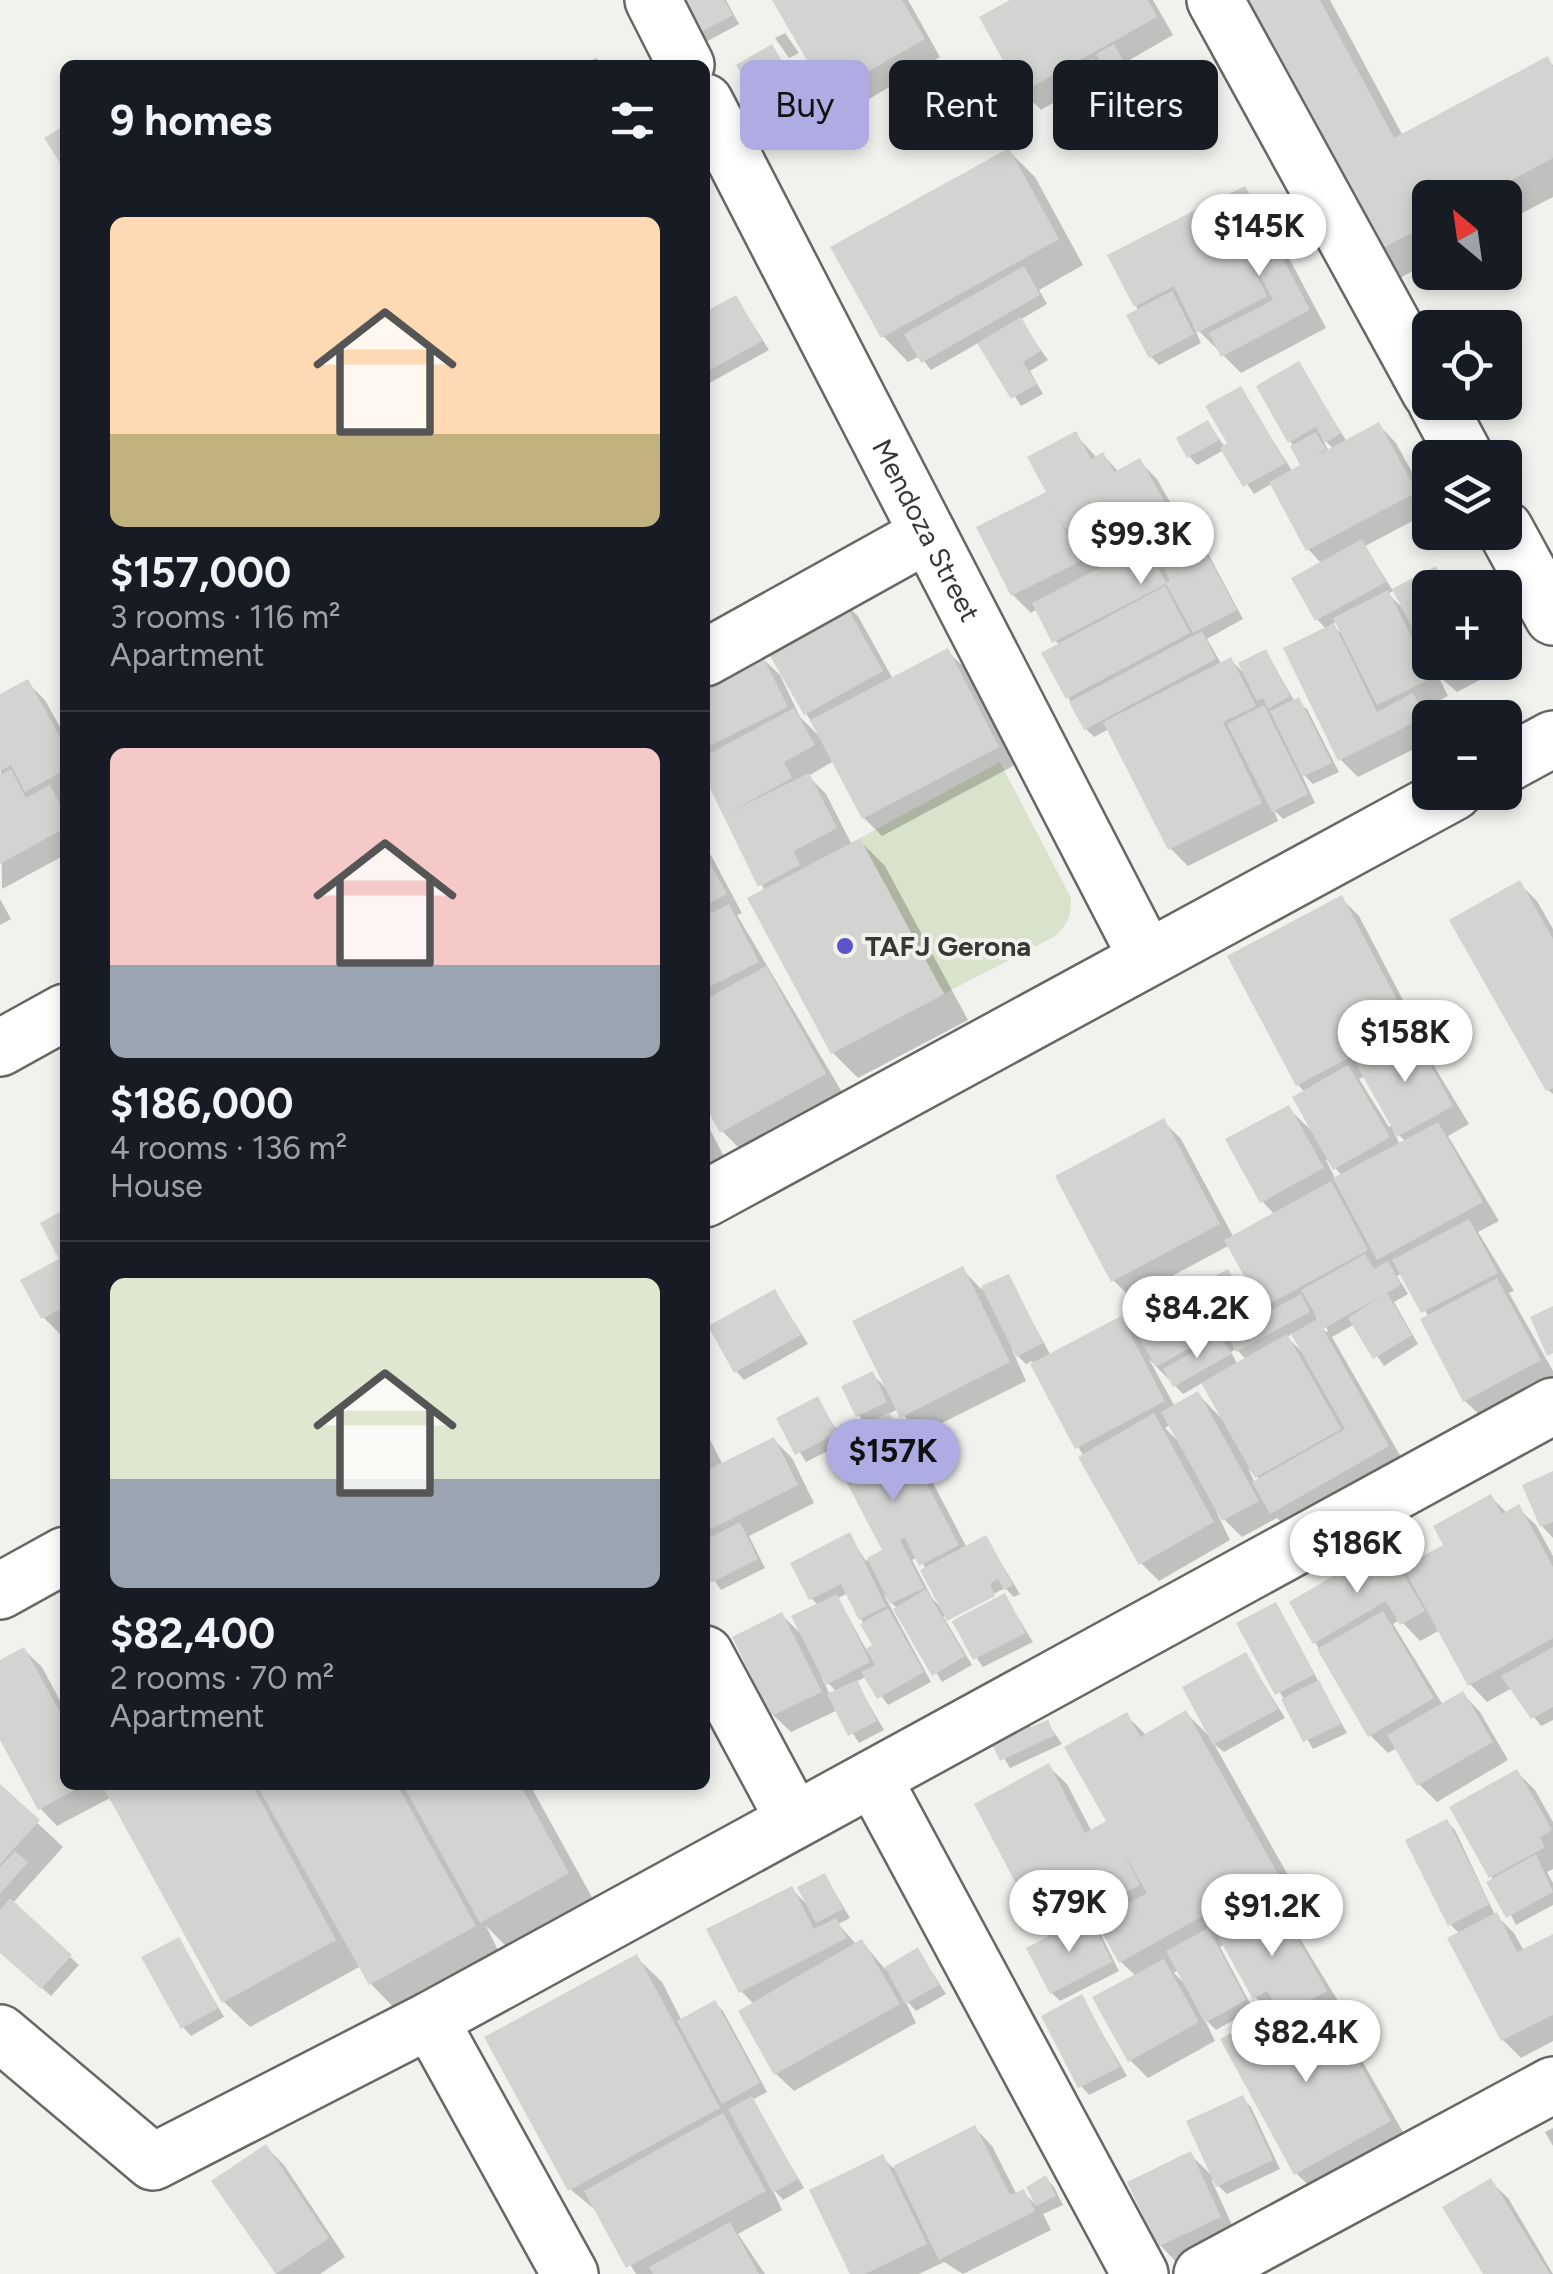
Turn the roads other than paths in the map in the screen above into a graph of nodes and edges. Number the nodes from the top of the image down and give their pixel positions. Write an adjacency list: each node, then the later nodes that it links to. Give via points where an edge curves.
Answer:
1 (652, 0): 3 (street)
2 (1215, 0): 5 (street)
3 (683, 60)
4 (710, 112): 6 (street, Mendoza Street)
5 (1412, 359)
6 (928, 534): 9 (street); 13 (street, Mendoza Street)
7 (1516, 550): 8 (street)
8 (1553, 617)
9 (710, 655)
10 (1553, 739): 11 (street)
11 (1522, 756)
12 (1421, 810): 13 (street)
13 (1148, 958): 16 (street)
14 (60, 1015): 15 (street)
15 (0, 1048)
16 (710, 1196)
17 (1553, 1406): 21 (street)
18 (60, 1558): 19 (street)
19 (0, 1591)
20 (710, 1663): 22 (street)
21 (873, 1778): 22 (street); 27 (street)
22 (794, 1820): 23 (street)
23 (430, 2020): 24 (street, via 153,2162); 26 (street)
24 (0, 2033)
25 (1553, 2086): 28 (street)
26 (570, 2274)
27 (1140, 2274)
28 (1202, 2274)

